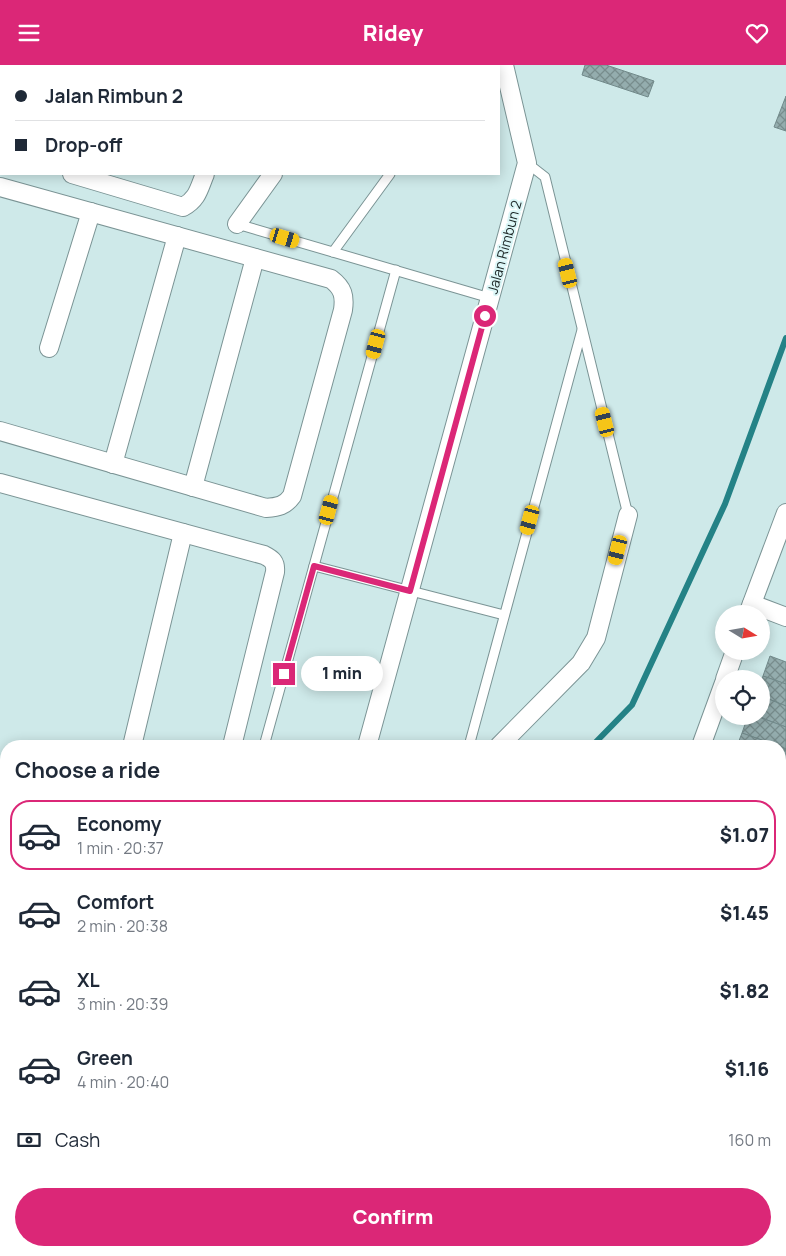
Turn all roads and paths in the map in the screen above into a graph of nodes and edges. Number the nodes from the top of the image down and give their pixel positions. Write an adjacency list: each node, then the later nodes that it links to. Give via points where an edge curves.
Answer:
1 (504, 65): 2 (street, Jalan Rimbun 2)
2 (527, 163): 15 (street, Jalan Rimbun 2); 16 (lane, via 545,177)
3 (80, 175): 7 (street)
4 (204, 175): 7 (street, via 192,203 183,207)
5 (272, 175): 10 (street)
6 (389, 175): 12 (lane)
7 (119, 180)
8 (0, 187): 9 (street)
9 (91, 212): 11 (street); 17 (street)
10 (237, 224): 12 (lane)
11 (177, 236): 13 (street); 19 (street)
12 (333, 252): 14 (lane)
13 (255, 258): 21 (street); 21 (street, via 331,279 339,285 345,297 341,319 292,496 287,503 266,508)
14 (396, 270): 15 (lane); 25 (lane)
15 (490, 298): 26 (street, Jalan Rimbun 2)
16 (582, 330): 23 (lane); 29 (lane)
17 (49, 348)
18 (0, 431): 19 (street)
19 (113, 464): 21 (street)
20 (0, 483): 24 (street)
21 (193, 487)
22 (786, 513): 27 (street)
23 (628, 515): 37 (street, via 596,638 581,663)
24 (183, 533): 32 (street); 33 (street, via 264,555 272,558 276,566)
25 (314, 566): 26 (lane); 34 (lane)
26 (410, 591): 29 (lane); 35 (street, Jalan Rimbun 2)
27 (752, 605)
28 (770, 613): 30 (street)
29 (504, 615): 36 (lane)
30 (786, 617)
31 (715, 708): 38 (street)
32 (133, 740)
33 (233, 740)
34 (266, 740)
35 (370, 740)
36 (471, 740)
37 (504, 740)
38 (703, 740)

